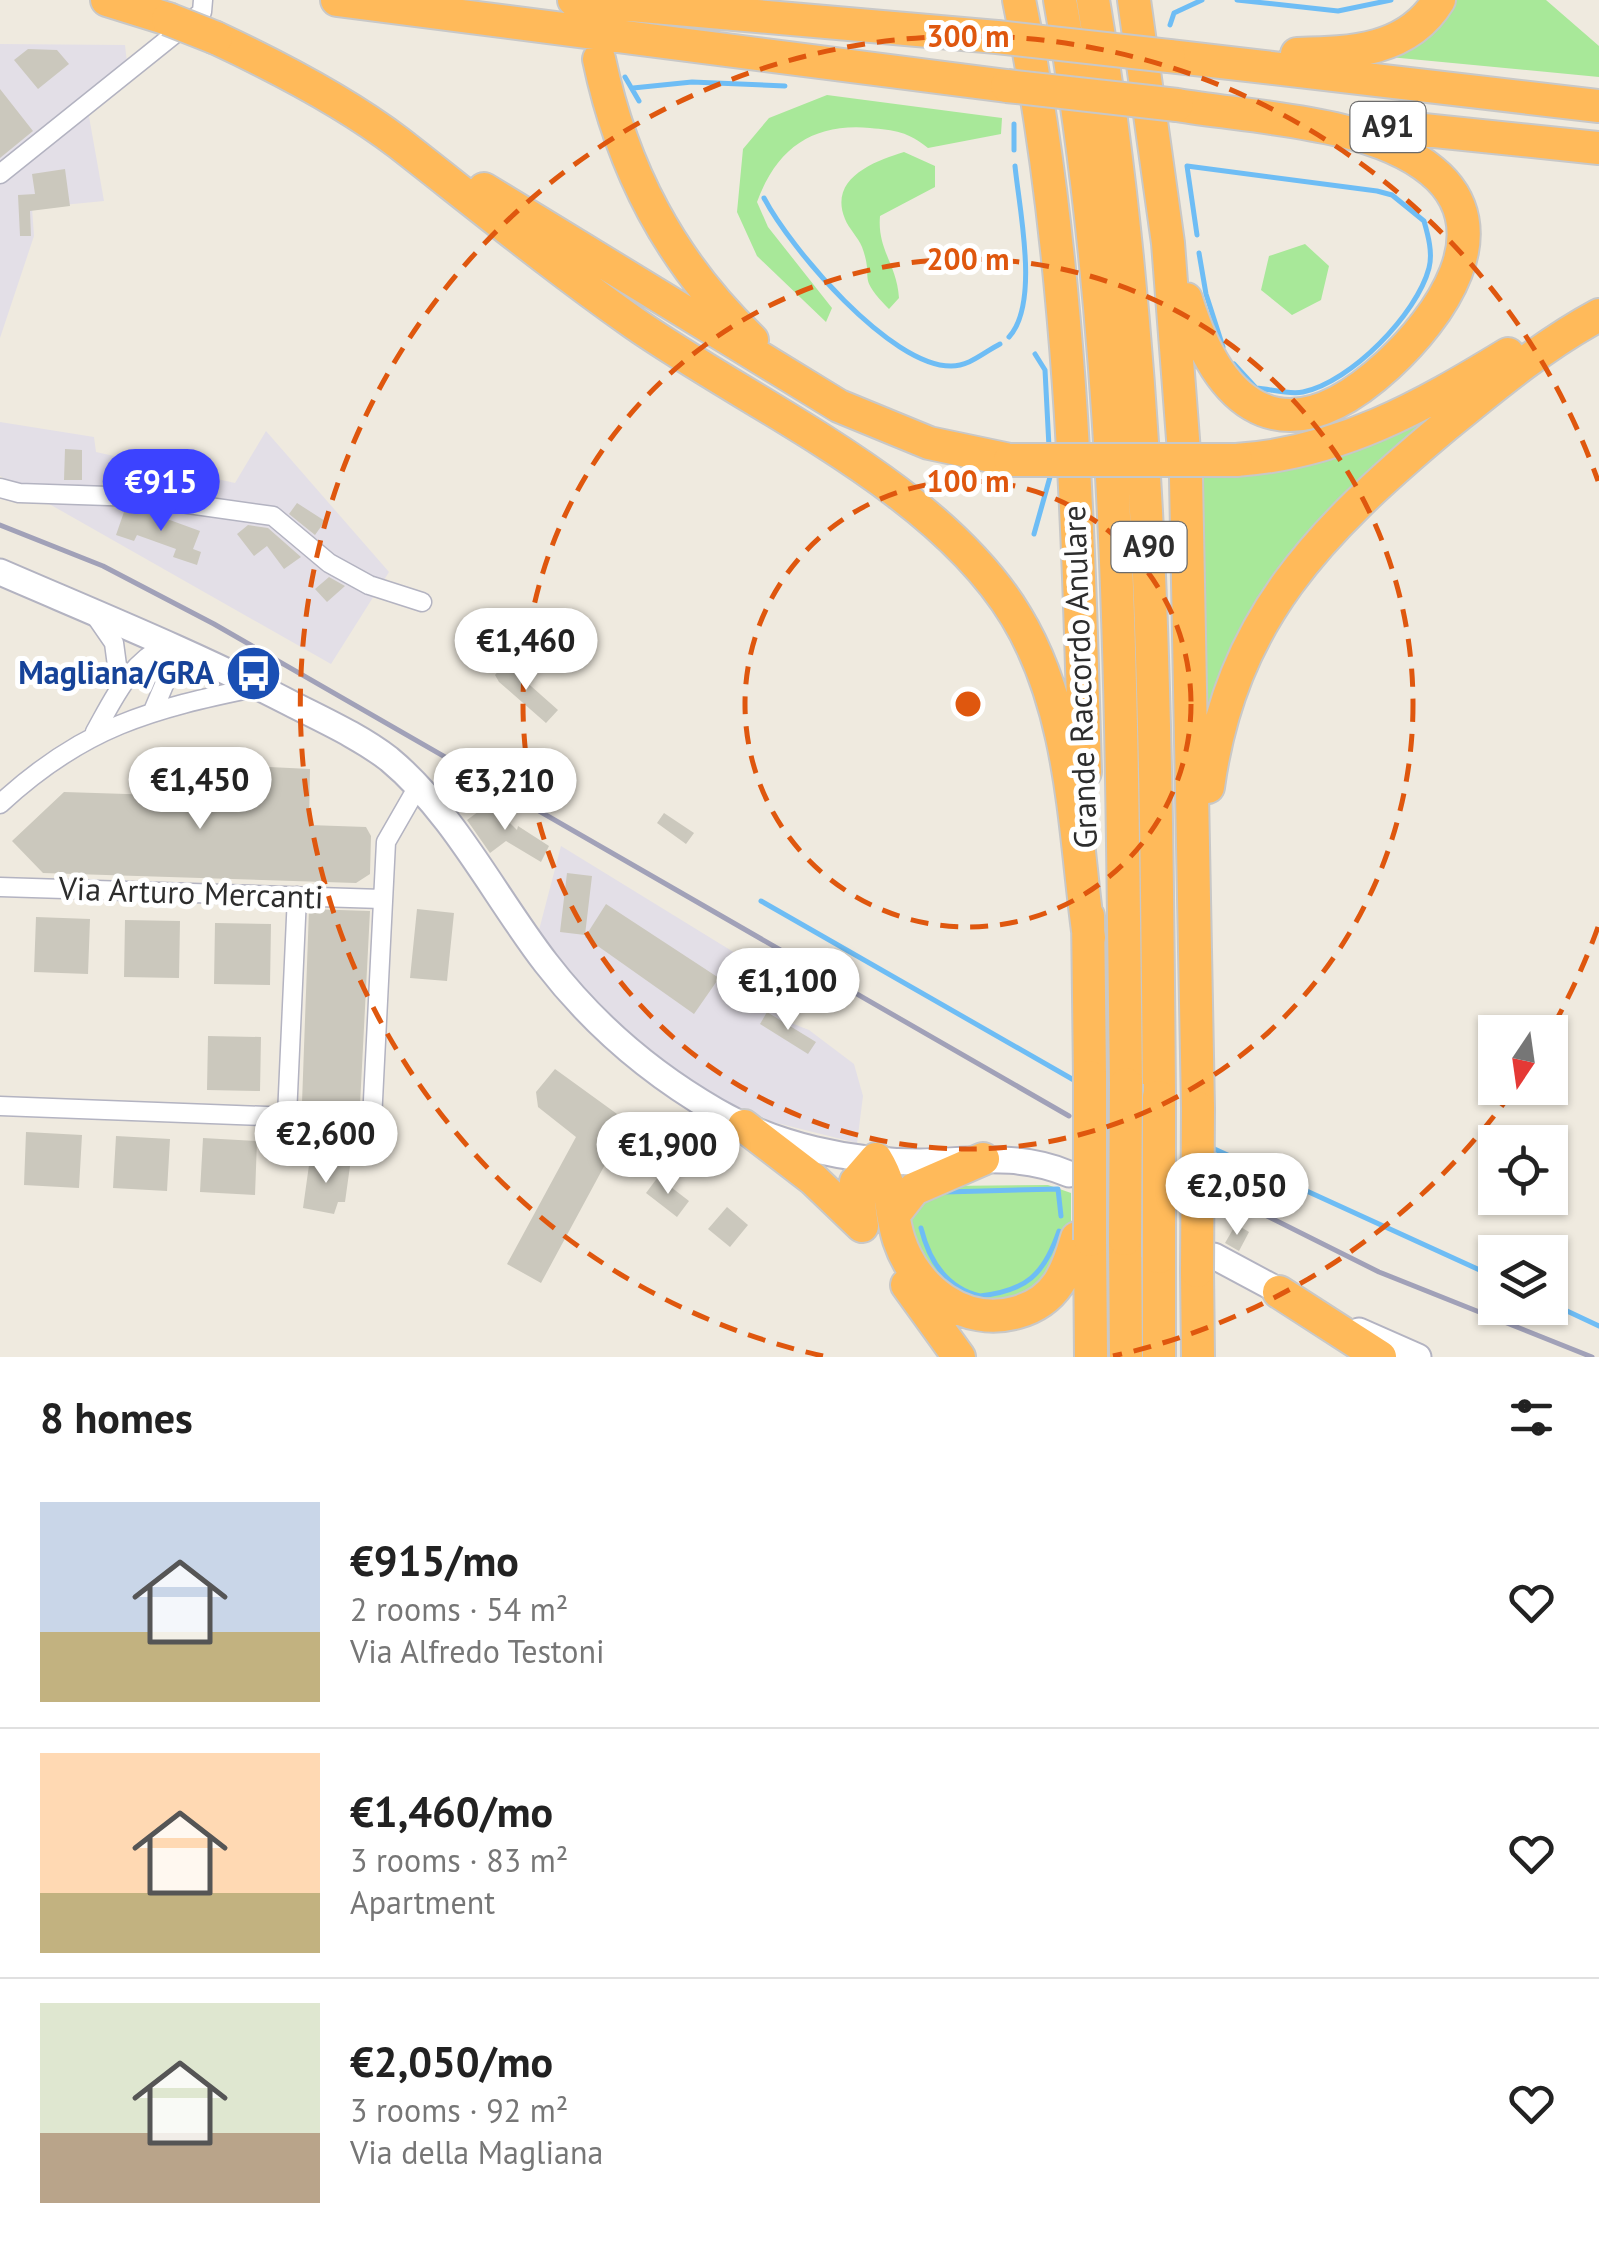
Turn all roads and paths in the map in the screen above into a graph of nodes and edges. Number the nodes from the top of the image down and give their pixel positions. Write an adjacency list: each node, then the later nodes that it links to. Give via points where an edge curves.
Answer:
1 (106, 0): 16 (highway, bridge, via 216,38)
2 (203, 0): 18 (street, via 202,12)
3 (337, 0): 14 (highway, A91, bridge)
4 (574, 0): 11 (highway, A91)
5 (809, 0): 11 (highway)
6 (1060, 0): 54 (highway, Grande Raccordo Anulare / A90, bridge, via 1091,206 1110,400 1118,572)
7 (1093, 0): 55 (highway, A90, bridge, via 1119,164 1141,387 1151,586)
8 (1134, 0): 19 (highway)
9 (1439, 0): 12 (highway, via 1408,34 1372,48)
10 (1019, 3): 39 (highway, Grande Raccordo Anulare, via 1044,152 1067,390)
11 (933, 31): 12 (highway, A91, bridge)
12 (1168, 56): 15 (highway, A91)
13 (599, 59): 22 (highway, via 624,150 675,252 759,347)
14 (1178, 105): 17 (highway, A91); 19 (highway, via 1352,134 1404,152 1449,189 1463,244 1443,302 1393,360 1336,404 1290,415 1251,404 1220,377 1199,339)
15 (1599, 106)
16 (400, 144): 22 (highway, via 475,183); 39 (highway, via 639,327 914,506 979,566 1018,619 1050,684)
17 (1599, 148)
18 (0, 174)
19 (1168, 243): 40 (highway, via 1186,478)
20 (1599, 302): 22 (highway, bridge, via 1374,429 1314,449 1236,460 1010,460 929,443)
21 (1599, 315): 40 (highway, via 1523,365 1345,513 1293,574 1260,627 1221,718 1209,779)
22 (838, 406)
23 (0, 488): 25 (street, via 138,496 273,516 328,563)
24 (0, 572): 26 (main road)
25 (422, 602)
26 (94, 613): 27 (main road); 31 (street, via 114,643)
27 (167, 645): 28 (street); 29 (street); 30 (main road)
28 (138, 664): 29 (street); 31 (street)
29 (167, 678): 32 (street)
30 (258, 687): 32 (street); 34 (main road, via 352,736)
31 (120, 688): 33 (street)
32 (153, 710): 33 (street)
33 (95, 732): 35 (street)
34 (418, 788): 38 (street, via 386,842); 43 (main road, via 546,963 603,1028 651,1069)
35 (0, 804)
36 (0, 886): 37 (street, Via Arturo Mercanti)
37 (297, 896): 38 (street, Via Arturo Mercanti); 42 (street)
38 (382, 899): 42 (street, via 372,1120)
39 (1089, 938): 49 (highway, Grande Raccordo Anulare, bridge, via 1091,1147)
40 (1198, 1056): 50 (highway, bridge)
41 (0, 1106): 42 (street)
42 (288, 1116)
43 (744, 1126): 44 (main road, via 803,1146); 48 (highway)
44 (876, 1159): 45 (main road); 47 (highway); 48 (highway, via 856,1182)
45 (983, 1159): 46 (main road); 47 (highway, via 914,1189)
46 (1069, 1174)
47 (896, 1212): 49 (highway, via 900,1244 927,1288 954,1306 988,1316 1019,1312 1052,1294)
48 (862, 1226): 52 (highway)
49 (1084, 1239): 53 (highway)
50 (1206, 1264): 51 (main road); 56 (highway)
51 (1279, 1292): 57 (highway); 58 (main road)
52 (959, 1357)
53 (1091, 1357)
54 (1126, 1357)
55 (1160, 1357)
56 (1200, 1357)
57 (1380, 1357)
58 (1418, 1357)

